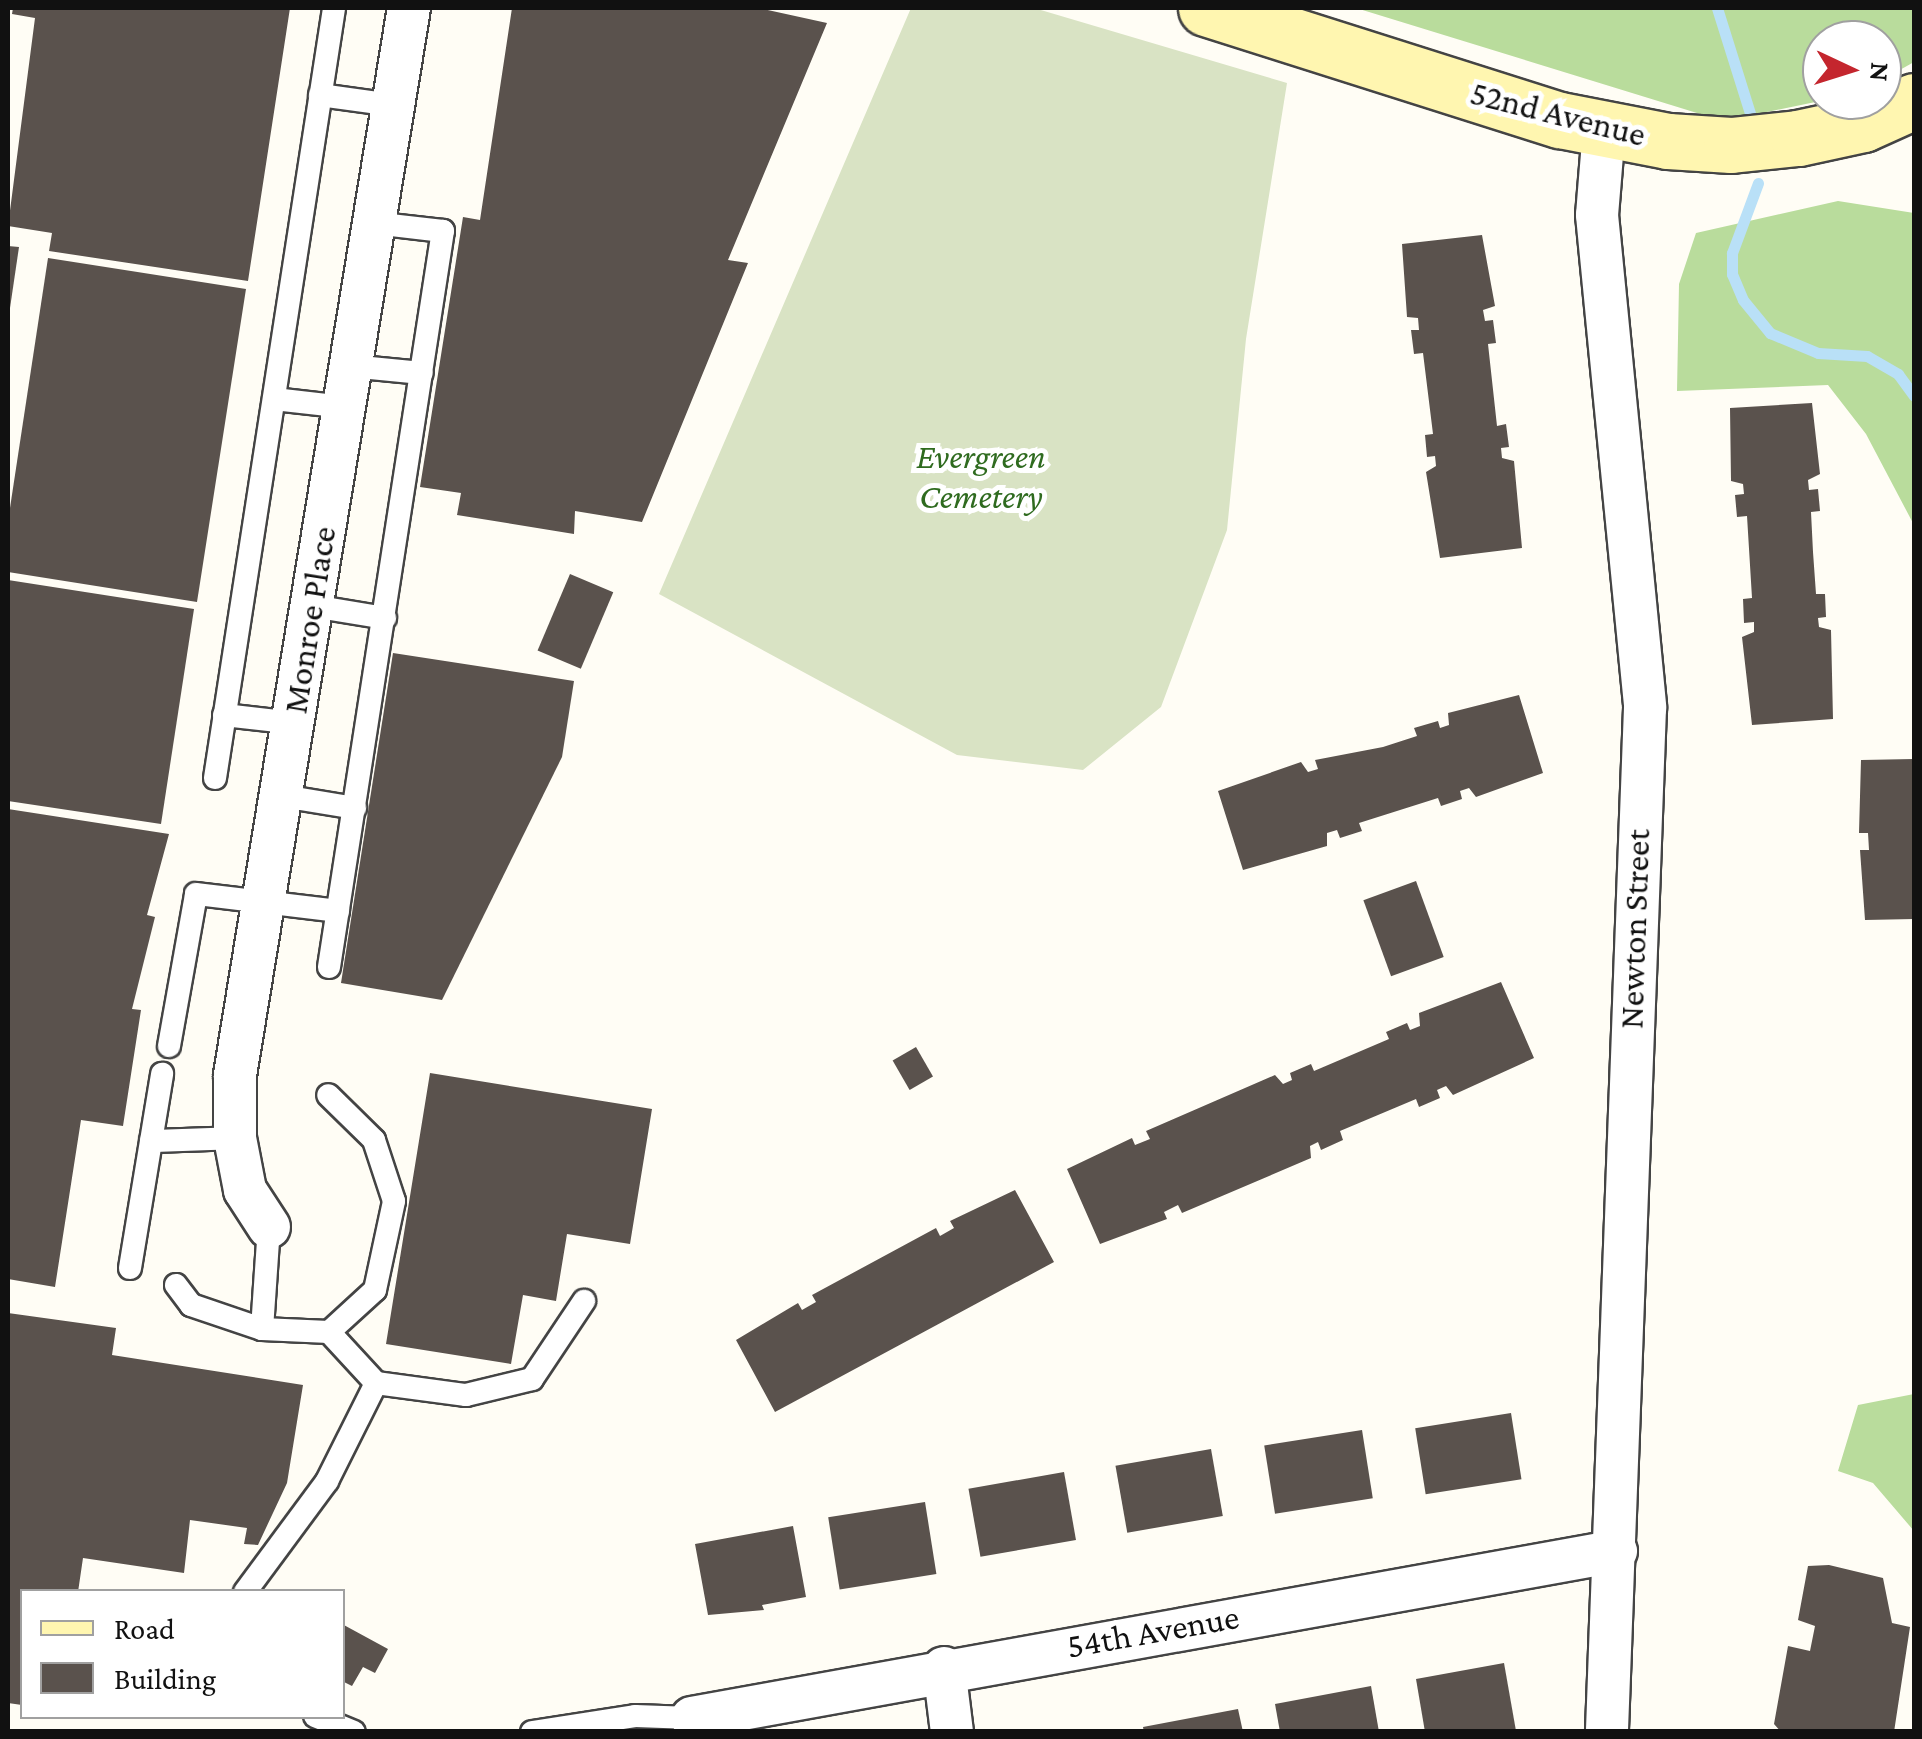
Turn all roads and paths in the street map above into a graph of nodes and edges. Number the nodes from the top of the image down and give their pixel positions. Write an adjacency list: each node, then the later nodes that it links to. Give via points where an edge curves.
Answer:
1 (334, 8): 4 (lane)
2 (409, 8): 6 (street, Monroe Place)
3 (1206, 8): 7 (street, 52nd Avenue)
4 (320, 96): 6 (lane); 11 (lane)
5 (1914, 101): 7 (street, 52nd Avenue, via 1863,124 1763,143 1700,144)
6 (393, 105): 8 (street, Monroe Place)
7 (1604, 130): 35 (street, Newton Street, via 1597,215 1645,708)
8 (374, 222): 9 (street, Monroe Place); 10 (lane, via 443,231)
9 (350, 366): 10 (lane); 12 (street, Monroe Place)
10 (422, 373): 14 (lane)
11 (274, 398): 12 (lane); 15 (lane)
12 (344, 407): 13 (street, Monroe Place)
13 (312, 606): 14 (lane); 16 (street, Monroe Place)
14 (385, 618): 19 (lane)
15 (224, 714): 16 (lane); 17 (lane)
16 (294, 723): 18 (street, Monroe Place)
17 (215, 778)
18 (282, 796): 19 (lane); 20 (street, Monroe Place)
19 (355, 808): 21 (lane)
20 (265, 900): 21 (lane); 23 (lane, via 196,894); 26 (street, Monroe Place, via 236,1075)
21 (338, 911): 22 (lane)
22 (329, 967)
23 (169, 1046)
24 (162, 1074): 27 (lane)
25 (328, 1095): 33 (lane, via 374,1140 394,1201 376,1290)
26 (235, 1138): 27 (lane); 28 (street, Monroe Place, via 245,1190)
27 (151, 1141): 29 (lane)
28 (269, 1227): 32 (lane)
29 (130, 1268)
30 (176, 1285): 32 (lane, via 191,1305)
31 (584, 1301): 34 (lane, via 532,1378 466,1395)
32 (262, 1329): 33 (lane)
33 (329, 1332): 34 (lane)
34 (376, 1383): 36 (lane, via 327,1481)
35 (1616, 1551): 37 (street, 54th Avenue); 43 (street, Newton Street)
36 (246, 1589)
37 (944, 1668): 39 (street, 54th Avenue); 42 (street)
38 (322, 1719): 40 (lane)
39 (685, 1725): 41 (lane, via 635,1716)
40 (354, 1732)
41 (532, 1732)
42 (952, 1732)
43 (1607, 1732)

